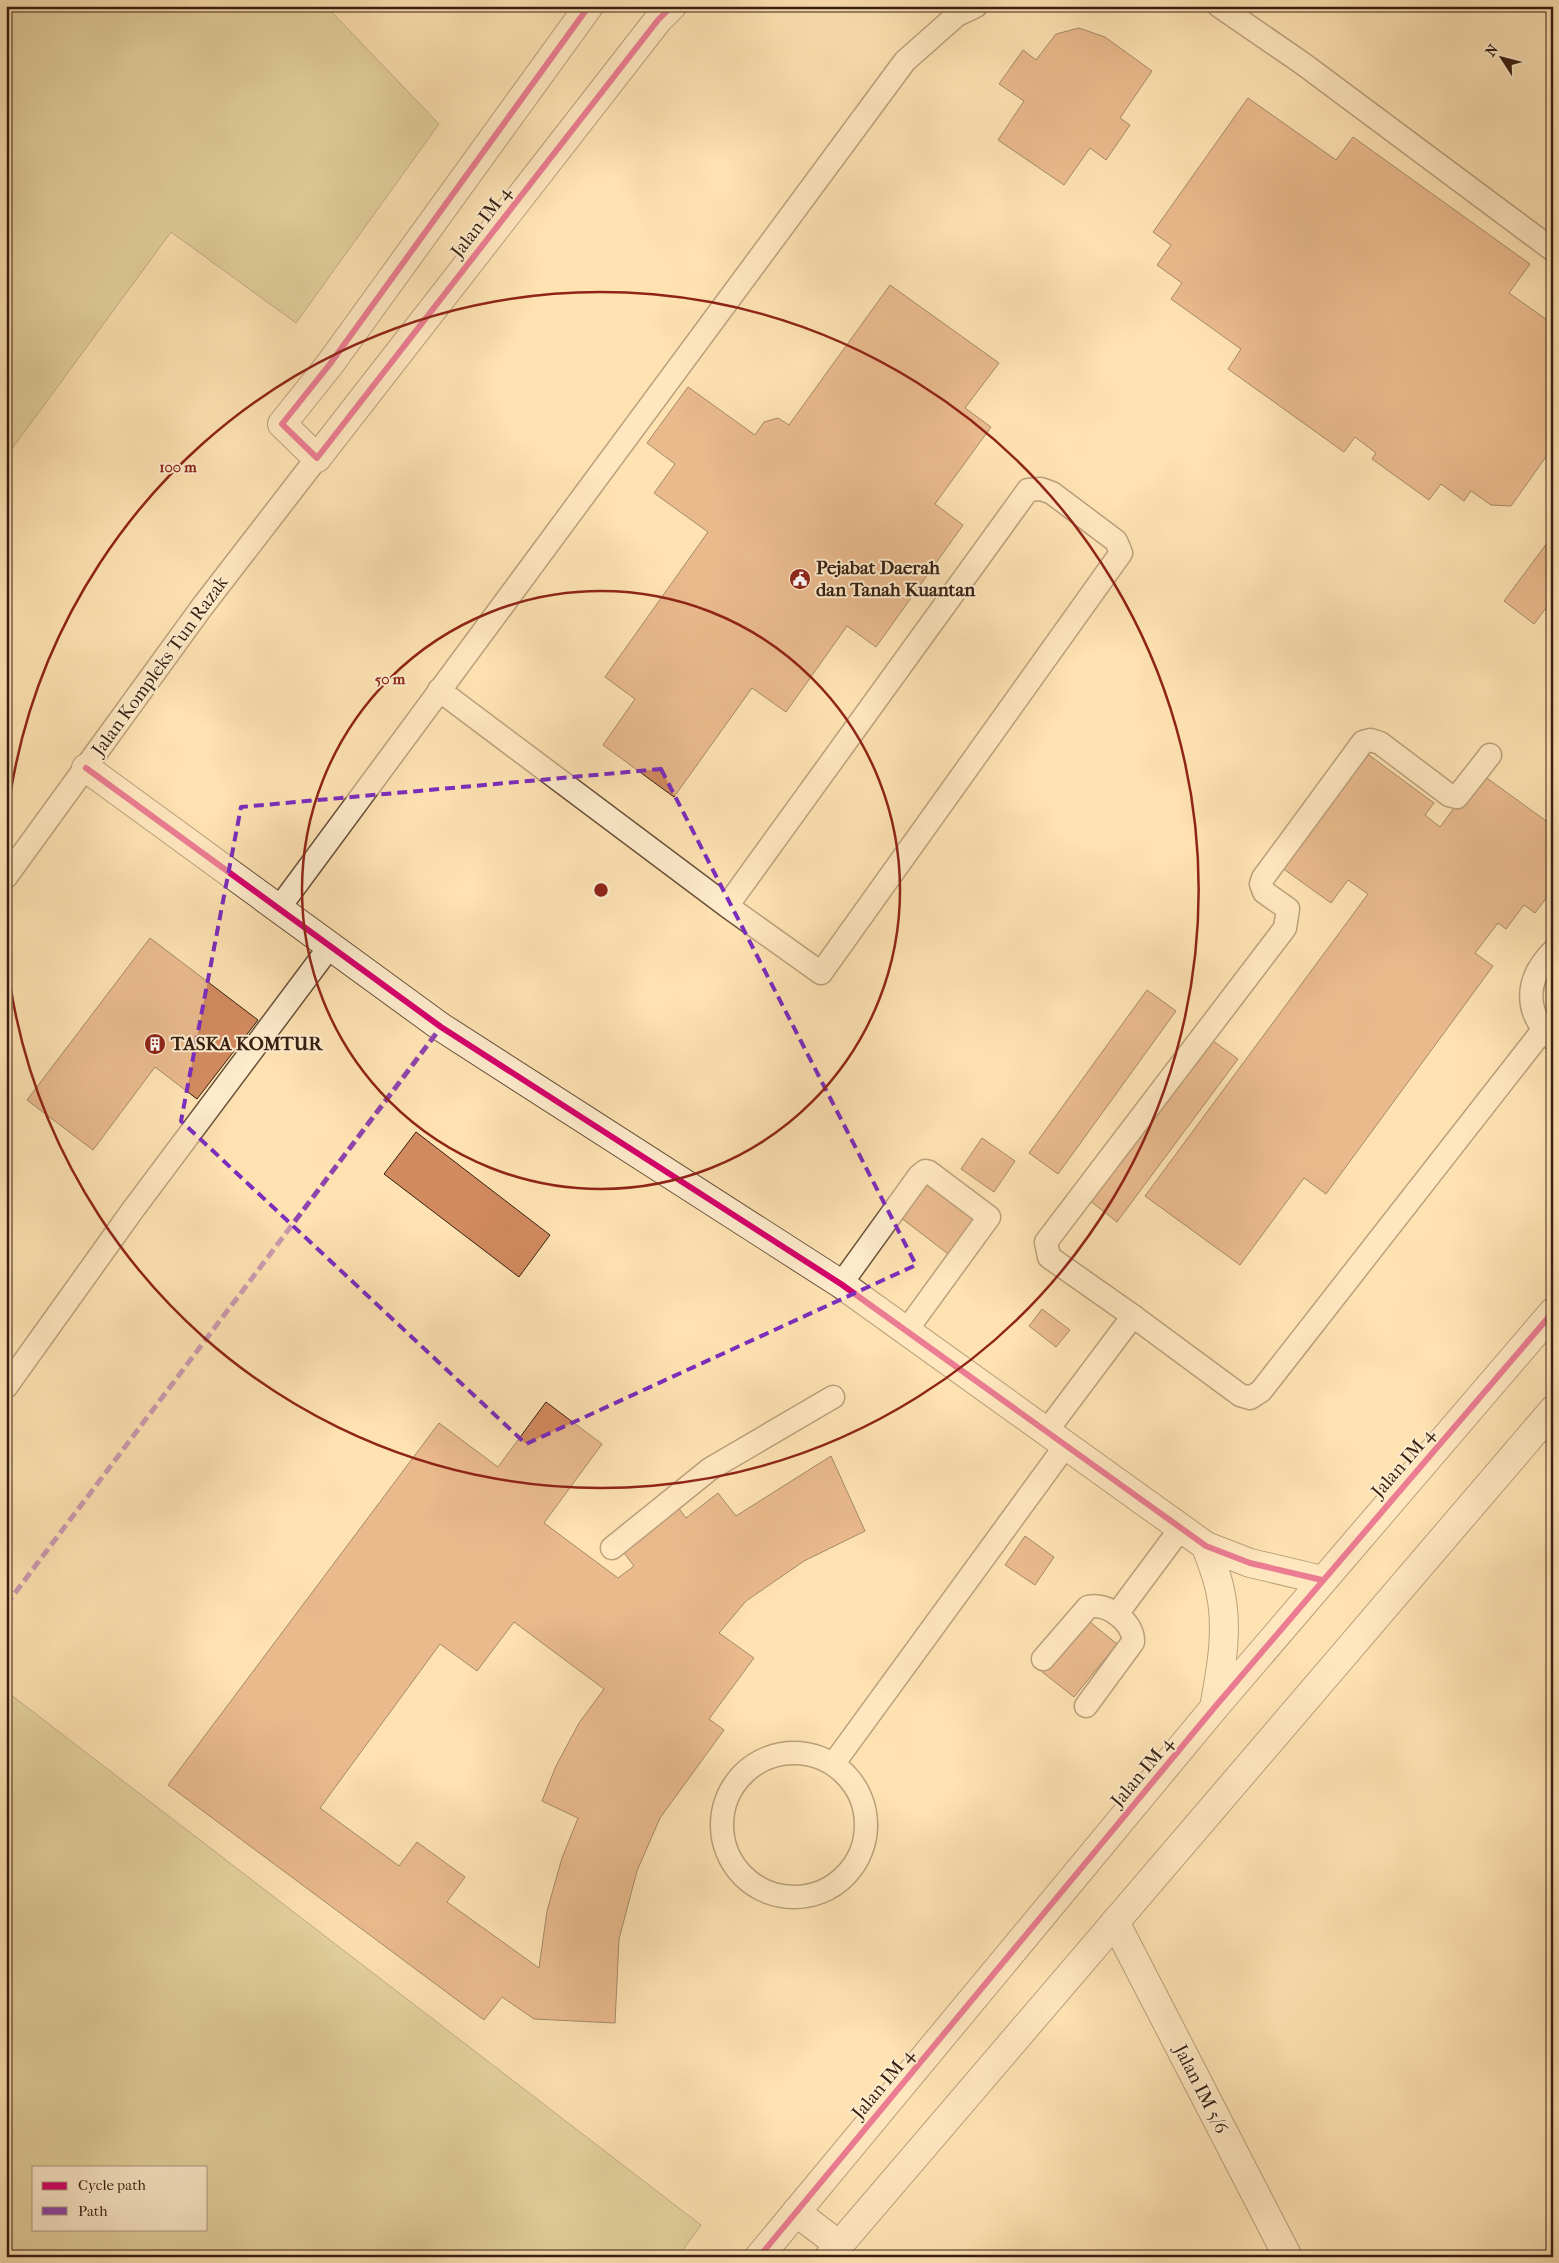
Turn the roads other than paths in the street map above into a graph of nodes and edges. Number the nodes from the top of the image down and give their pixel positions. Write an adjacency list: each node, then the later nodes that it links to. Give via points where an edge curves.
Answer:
1 (588, 6): 6 (street, Jalan IM 4, via 330,364 282,424)
2 (672, 6): 6 (street, Jalan IM 4)
3 (976, 6): 7 (lane, via 957,16 905,61)
4 (1218, 6): 5 (lane, via 1302,63)
5 (1553, 250)
6 (317, 458): 9 (lane, Jalan Kompleks Tun Razak, via 202,606)
7 (439, 690): 11 (lane); 12 (lane)
8 (1490, 755): 18 (lane, via 1457,797 1449,795 1380,743 1362,742 1263,878 1264,892 1288,909 1285,928 1046,1242 1050,1258)
9 (86, 768): 10 (lane, Jalan Kompleks Tun Razak); 12 (street)
10 (6, 877)
11 (727, 906): 11 (lane, via 821,973 1121,553 1116,541 1052,493 1041,489 1028,490)
12 (279, 908): 13 (street)
13 (331, 945): 16 (street, via 441,1026); 20 (lane, via 132,1211)
14 (1553, 951): 15 (lane, via 1533,980 1531,998 1534,1015)
15 (1548, 1035): 18 (lane, via 1261,1391 1250,1398 1240,1395)
16 (841, 1284): 19 (street); 19 (lane, via 919,1176 925,1170 929,1172 989,1217)
17 (1553, 1312): 27 (street, Jalan IM 4)
18 (1133, 1316): 23 (lane)
19 (906, 1331): 23 (street)
20 (6, 1387)
21 (833, 1397): 26 (lane, via 710,1469)
22 (1553, 1410): 33 (street)
23 (1056, 1439): 24 (street); 32 (lane)
24 (1181, 1528): 25 (street); 28 (lane)
25 (1206, 1546): 27 (street, via 1250,1563); 31 (street, via 1220,1590 1224,1624 1224,1652)
26 (612, 1548)
27 (1322, 1580): 31 (street, Jalan IM 4)
28 (1117, 1614): 29 (lane, via 1101,1605 1088,1607); 30 (lane, via 1133,1633 1133,1642)
29 (1043, 1659)
30 (1086, 1706)
31 (1214, 1708): 34 (street, Jalan IM 4)
32 (834, 1763): 32 (lane, via 858,1788 865,1808 863,1848 853,1867 839,1882 821,1892 801,1897 780,1896 744,1878 731,1861 724,1842 722,1821 726,1801 736,1783 750,1768 768,1757 787,1752 808,1754)
33 (1115, 1922): 35 (street); 37 (street, Jalan IM 5/6)
34 (796, 2212): 35 (street); 36 (street, Jalan IM 4)
35 (834, 2251)
36 (759, 2257)
37 (1288, 2257)

